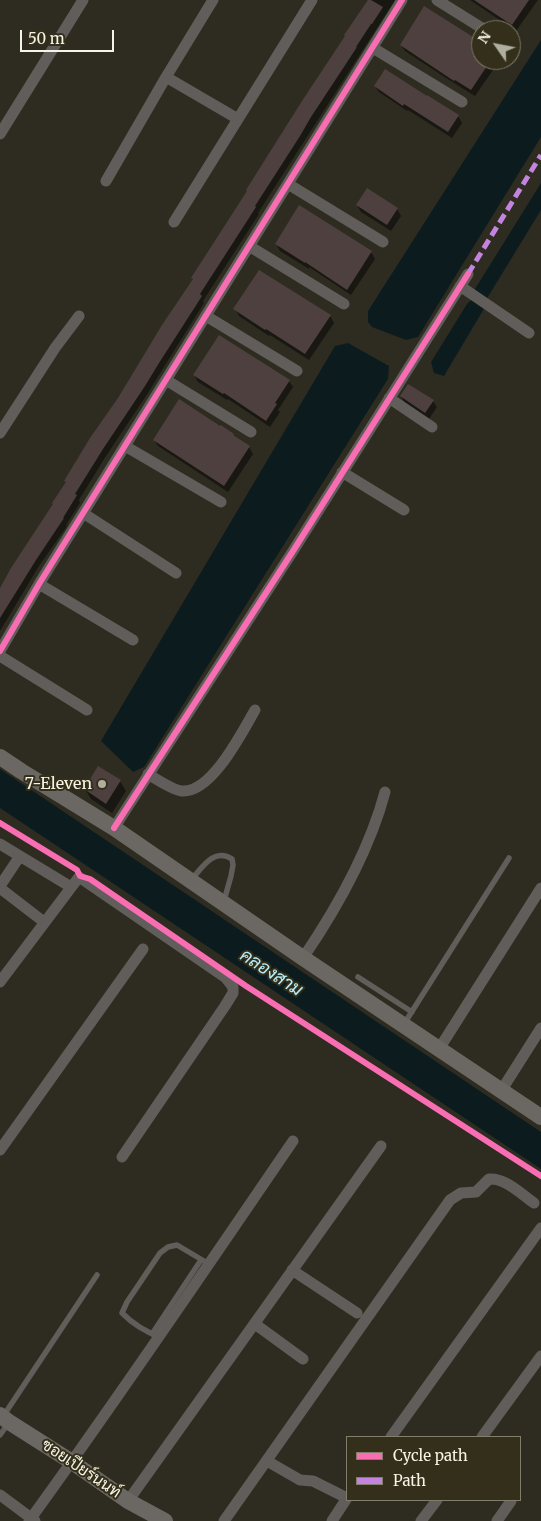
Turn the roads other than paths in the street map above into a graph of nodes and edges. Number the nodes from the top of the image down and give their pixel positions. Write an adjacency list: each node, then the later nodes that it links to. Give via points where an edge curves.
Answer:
1 (83, 0): 11 (street)
2 (213, 0): 8 (street)
3 (312, 0): 10 (street)
4 (402, 0): 7 (street)
5 (437, 0): 6 (street)
6 (471, 21)
7 (373, 48): 9 (street); 13 (street)
8 (166, 77): 10 (street); 12 (street)
9 (462, 102)
10 (238, 119): 14 (street)
11 (0, 134)
12 (106, 181)
13 (288, 184): 15 (street); 16 (street)
14 (174, 222)
15 (383, 242)
16 (249, 246): 19 (street); 21 (street)
17 (468, 274): 18 (street)
18 (460, 286): 22 (street); 25 (street)
19 (344, 304)
20 (79, 316): 28 (street)
21 (206, 316): 23 (street); 24 (street)
22 (529, 333)
23 (297, 371)
24 (166, 380): 27 (street); 29 (street)
25 (390, 398): 26 (street); 30 (street)
26 (432, 427)
27 (251, 432)
28 (0, 433)
29 (125, 446): 31 (street); 33 (street)
30 (342, 472): 32 (street); 42 (street)
31 (221, 502)
32 (404, 510)
33 (83, 513): 34 (street); 35 (street)
34 (176, 573)
35 (39, 584): 36 (street); 37 (street)
36 (133, 640)
37 (0, 651)
38 (0, 656): 39 (street)
39 (87, 710)
40 (256, 710): 42 (street, via 220,768 204,783 182,791)
41 (0, 757): 44 (street)
42 (148, 774): 44 (street)
43 (386, 792): 55 (street, via 357,866 328,922)
44 (114, 828): 48 (street)
45 (0, 844): 46 (street)
46 (20, 856): 49 (street); 50 (street)
47 (509, 858): 58 (lane)
48 (191, 880): 52 (street); 52 (lane, via 217,855 232,859)
49 (71, 886): 53 (street); 66 (street, via 79,877 226,978 233,987 225,1006)
50 (0, 887): 53 (street)
51 (541, 888): 60 (street)
52 (223, 903): 55 (street)
53 (44, 922): 57 (street)
54 (143, 949): 65 (street)
55 (303, 958): 58 (street)
56 (358, 977): 58 (lane)
57 (0, 982)
58 (407, 1019): 60 (street)
59 (541, 1028): 61 (street)
60 (439, 1050): 61 (street)
61 (501, 1092): 62 (street)
62 (541, 1117)
63 (294, 1141): 69 (street)
64 (381, 1146): 70 (street)
65 (0, 1150)
66 (122, 1157)
67 (534, 1203): 80 (street, via 502,1180 494,1178 476,1192 460,1193 450,1200)
68 (541, 1228): 78 (street)
69 (205, 1262): 74 (street); 74 (lane, via 177,1245 168,1247 160,1253 126,1302 122,1313)
70 (292, 1270): 72 (street); 73 (street)
71 (97, 1276): 77 (lane)
72 (357, 1313)
73 (255, 1324): 76 (street); 84 (street)
74 (156, 1335): 81 (street)
75 (541, 1356): 79 (street)
76 (303, 1358)
77 (3, 1422): 81 (street, ซอยเปียร์นนท์)
78 (392, 1436)
79 (483, 1436)
80 (267, 1461): 83 (street, via 300,1480 313,1481); 90 (street)
81 (72, 1462): 84 (street, ซอยเปียร์นนท์); 88 (street)
82 (0, 1495): 88 (street)
83 (346, 1498)
84 (128, 1500): 89 (street, ซอยเปียร์นนท์)
85 (346, 1500): 91 (street)
86 (436, 1501): 92 (street)
87 (511, 1501): 93 (street)
88 (32, 1520)
89 (164, 1521)
90 (224, 1521)
91 (332, 1521)
92 (421, 1521)
93 (497, 1521)

